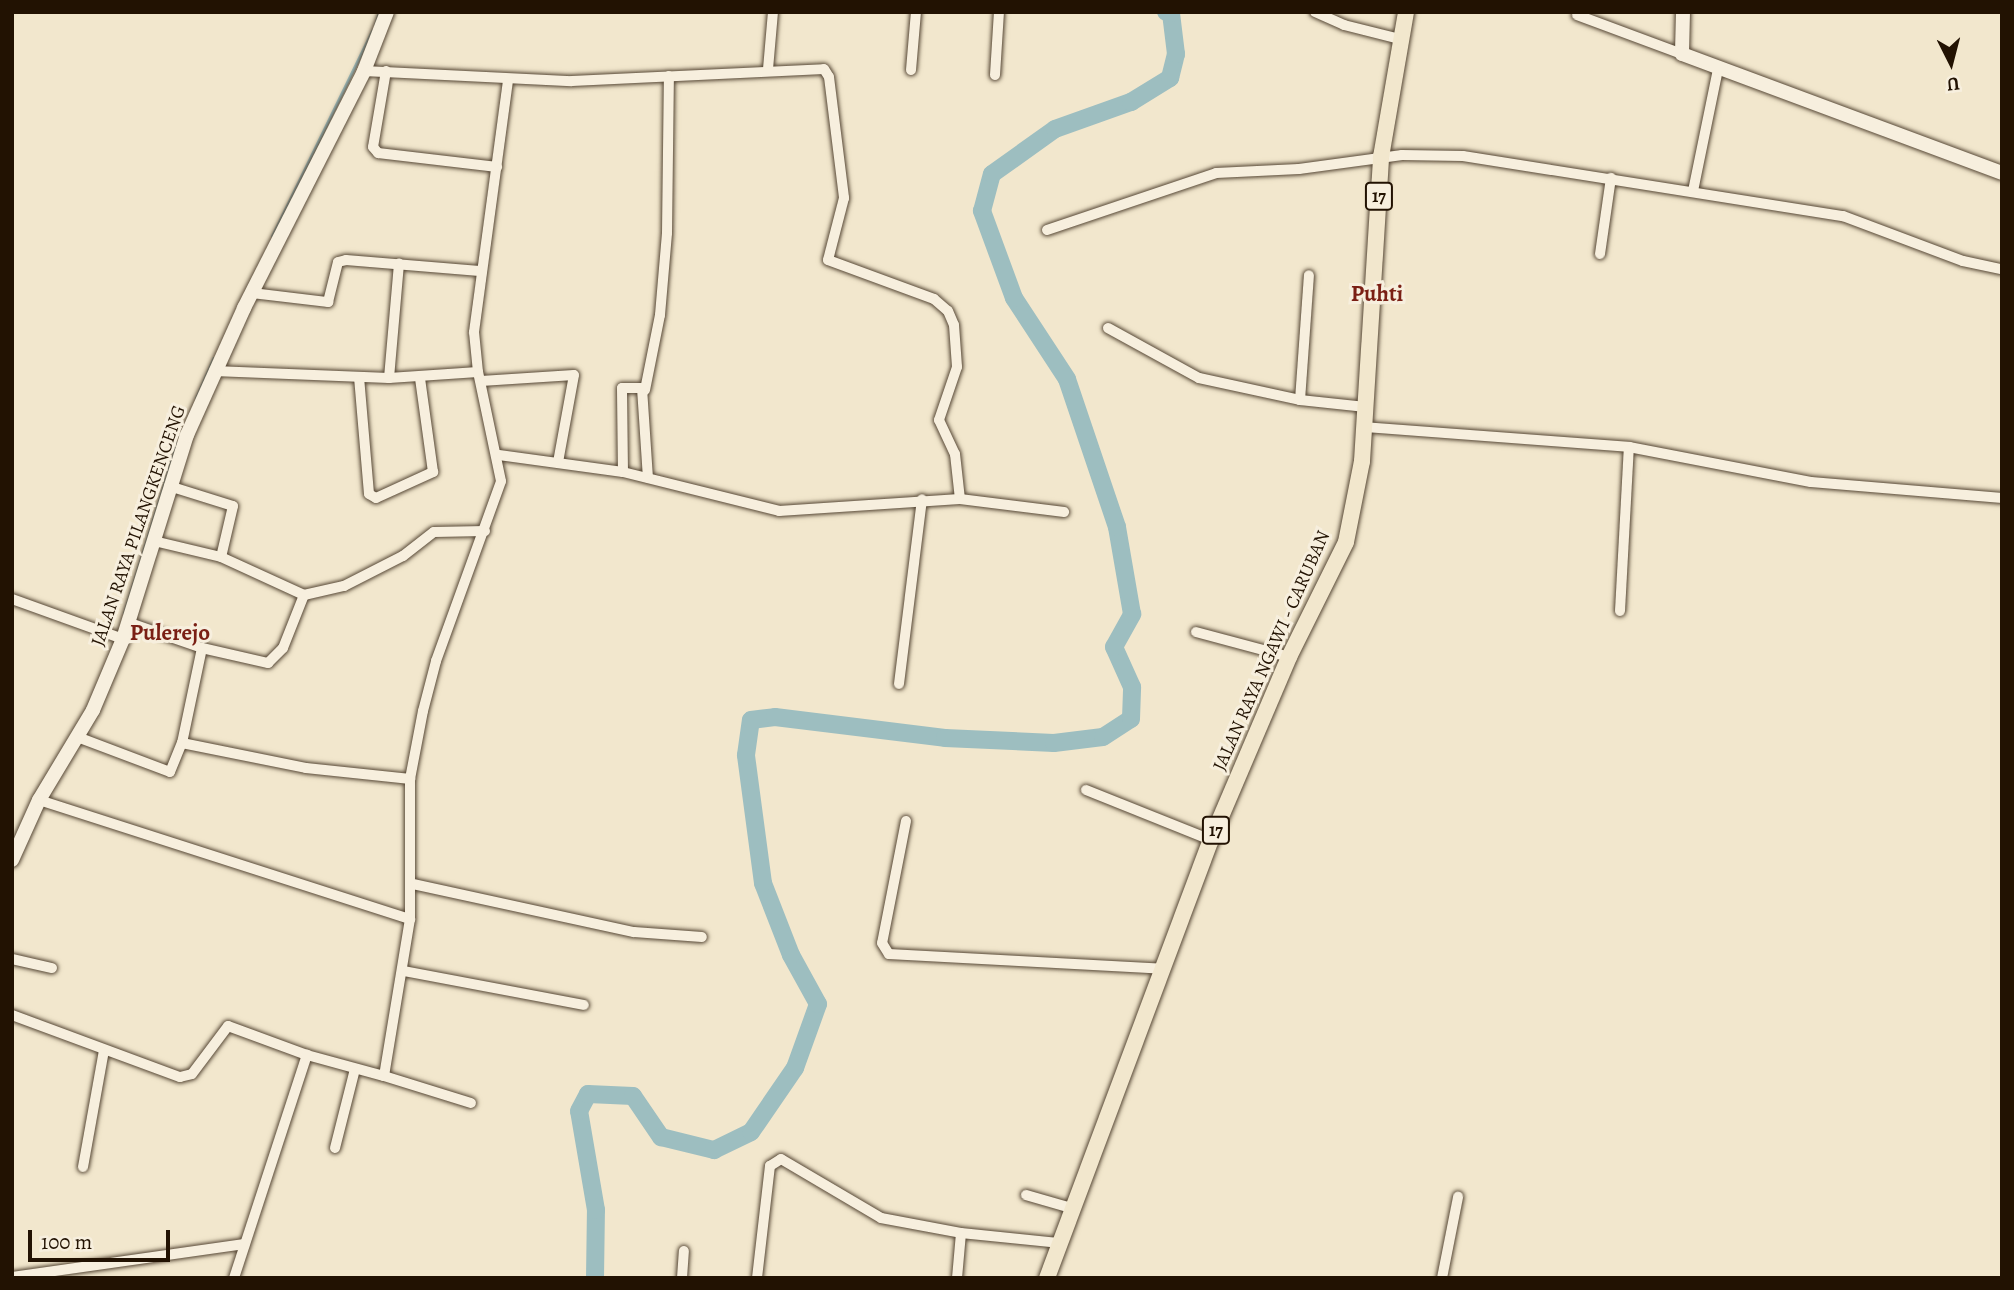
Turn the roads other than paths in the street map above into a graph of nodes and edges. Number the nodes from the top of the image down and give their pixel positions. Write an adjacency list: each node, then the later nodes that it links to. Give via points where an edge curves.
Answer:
1 (387, 12): 14 (main road, JALAN RAYA PILANGKENCENG)
2 (773, 12): 11 (street)
3 (915, 12): 13 (street)
4 (999, 12): 16 (street)
5 (1315, 12): 9 (street, via 1344,25)
6 (1406, 12): 9 (highway, JALAN RAYA NGAWI - CARUBAN / 17)
7 (1684, 12): 10 (main road)
8 (1577, 15): 10 (street)
9 (1400, 38): 19 (highway, JALAN RAYA NGAWI - CARUBAN / 17)
10 (1682, 54): 12 (main road)
11 (768, 69): 17 (street); 49 (street, via 819,68 827,72 844,198 828,260 934,299 948,311 954,325 957,367 939,420 955,454)
12 (1718, 69): 21 (main road); 23 (street)
13 (911, 70)
14 (364, 71): 15 (street); 30 (main road, JALAN RAYA PILANGKENCENG)
15 (386, 71): 18 (street); 20 (street, via 373,147 377,153)
16 (995, 75)
17 (670, 76): 18 (street); 37 (street, via 667,233 660,315)
18 (508, 80): 20 (street)
19 (1381, 157): 22 (street, via 1490,158); 24 (street, via 1299,169 1216,173); 39 (highway, JALAN RAYA NGAWI - CARUBAN / 17)
20 (497, 167): 28 (street)
21 (2002, 173)
22 (1611, 177): 23 (street); 25 (street)
23 (1693, 191): 27 (street, via 1843,216 1963,261)
24 (1047, 230)
25 (1600, 254)
26 (399, 263): 28 (street); 30 (street, via 340,261 328,302); 35 (street)
27 (2002, 270)
28 (480, 271): 34 (street, via 474,332)
29 (1309, 275): 38 (street)
30 (251, 293): 32 (main road, JALAN RAYA PILANGKENCENG)
31 (1108, 328): 38 (street, via 1199,378)
32 (214, 371): 33 (street); 46 (main road, JALAN RAYA PILANGKENCENG)
33 (359, 377): 35 (street); 36 (street, via 369,494 374,498 433,472)
34 (479, 377): 36 (street); 42 (street); 43 (street, via 573,375)
35 (389, 378): 36 (street)
36 (420, 378)
37 (645, 390): 44 (street, via 622,388); 45 (street)
38 (1300, 400): 39 (street)
39 (1366, 407): 40 (highway, JALAN RAYA NGAWI - CARUBAN / 17)
40 (1364, 427): 41 (street); 61 (highway, JALAN RAYA NGAWI - CARUBAN / 17, via 1346,542)
41 (1629, 447): 47 (street, via 1811,482); 56 (street)
42 (499, 455): 43 (street); 51 (street, via 502,481)
43 (558, 462): 44 (street)
44 (623, 472): 45 (street)
45 (648, 478): 48 (street, via 779,510)
46 (169, 486): 52 (main road, JALAN RAYA PILANGKENCENG); 53 (street, via 233,506)
47 (2002, 498)
48 (922, 499): 49 (street); 62 (street)
49 (960, 499): 50 (street)
50 (1063, 512)
51 (485, 531): 54 (street, via 434,532 403,556 344,586); 65 (street, via 436,661)
52 (154, 541): 53 (street); 57 (main road, JALAN RAYA PILANGKENCENG)
53 (221, 557): 54 (street)
54 (304, 595): 60 (street, via 275,660)
55 (12, 599): 59 (street)
56 (1620, 611)
57 (128, 622): 59 (main road, JALAN RAYA PILANGKENCENG); 60 (street)
58 (1196, 632): 61 (street)
59 (123, 639): 63 (main road, JALAN RAYA PILANGKENCENG)
60 (202, 649): 64 (street)
61 (1289, 657): 69 (highway, JALAN RAYA NGAWI - CARUBAN / 17)
62 (899, 684)
63 (80, 738): 64 (street, via 166,773); 67 (main road, JALAN RAYA PILANGKENCENG)
64 (182, 743): 65 (street, via 306,768)
65 (410, 779): 71 (street)
66 (1086, 790): 69 (street)
67 (39, 800): 70 (main road, JALAN RAYA PILANGKENCENG); 72 (street)
68 (906, 821): 76 (street, via 883,943 889,954)
69 (1211, 840): 76 (highway, JALAN RAYA NGAWI - CARUBAN / 17)
70 (12, 860)
71 (413, 884): 72 (street); 73 (street, via 634,932)
72 (410, 919): 77 (street)
73 (702, 937)
74 (12, 959): 75 (street)
75 (52, 968)
76 (1163, 969): 89 (highway, JALAN RAYA NGAWI - CARUBAN / 17)
77 (404, 971): 78 (street); 83 (street)
78 (584, 1006)
79 (12, 1015): 80 (street)
80 (104, 1050): 81 (street, via 186,1076 228,1026); 86 (street)
81 (307, 1055): 82 (street); 92 (street)
82 (355, 1069): 83 (street); 85 (street)
83 (384, 1076): 84 (street)
84 (471, 1103)
85 (335, 1147)
86 (83, 1167)
87 (1026, 1195): 89 (street)
88 (1458, 1197): 100 (street)
89 (1072, 1208): 91 (highway, JALAN RAYA NGAWI - CARUBAN / 17)
90 (961, 1233): 91 (street); 97 (street, via 881,1218 792,1163 776,1160 770,1166); 98 (street)
91 (1060, 1243): 99 (highway, JALAN RAYA NGAWI - CARUBAN / 17)
92 (245, 1244): 94 (street); 95 (street)
93 (684, 1251): 96 (street)
94 (12, 1277)
95 (234, 1278)
96 (682, 1278)
97 (757, 1278)
98 (957, 1278)
99 (1047, 1278)
100 (1442, 1278)

